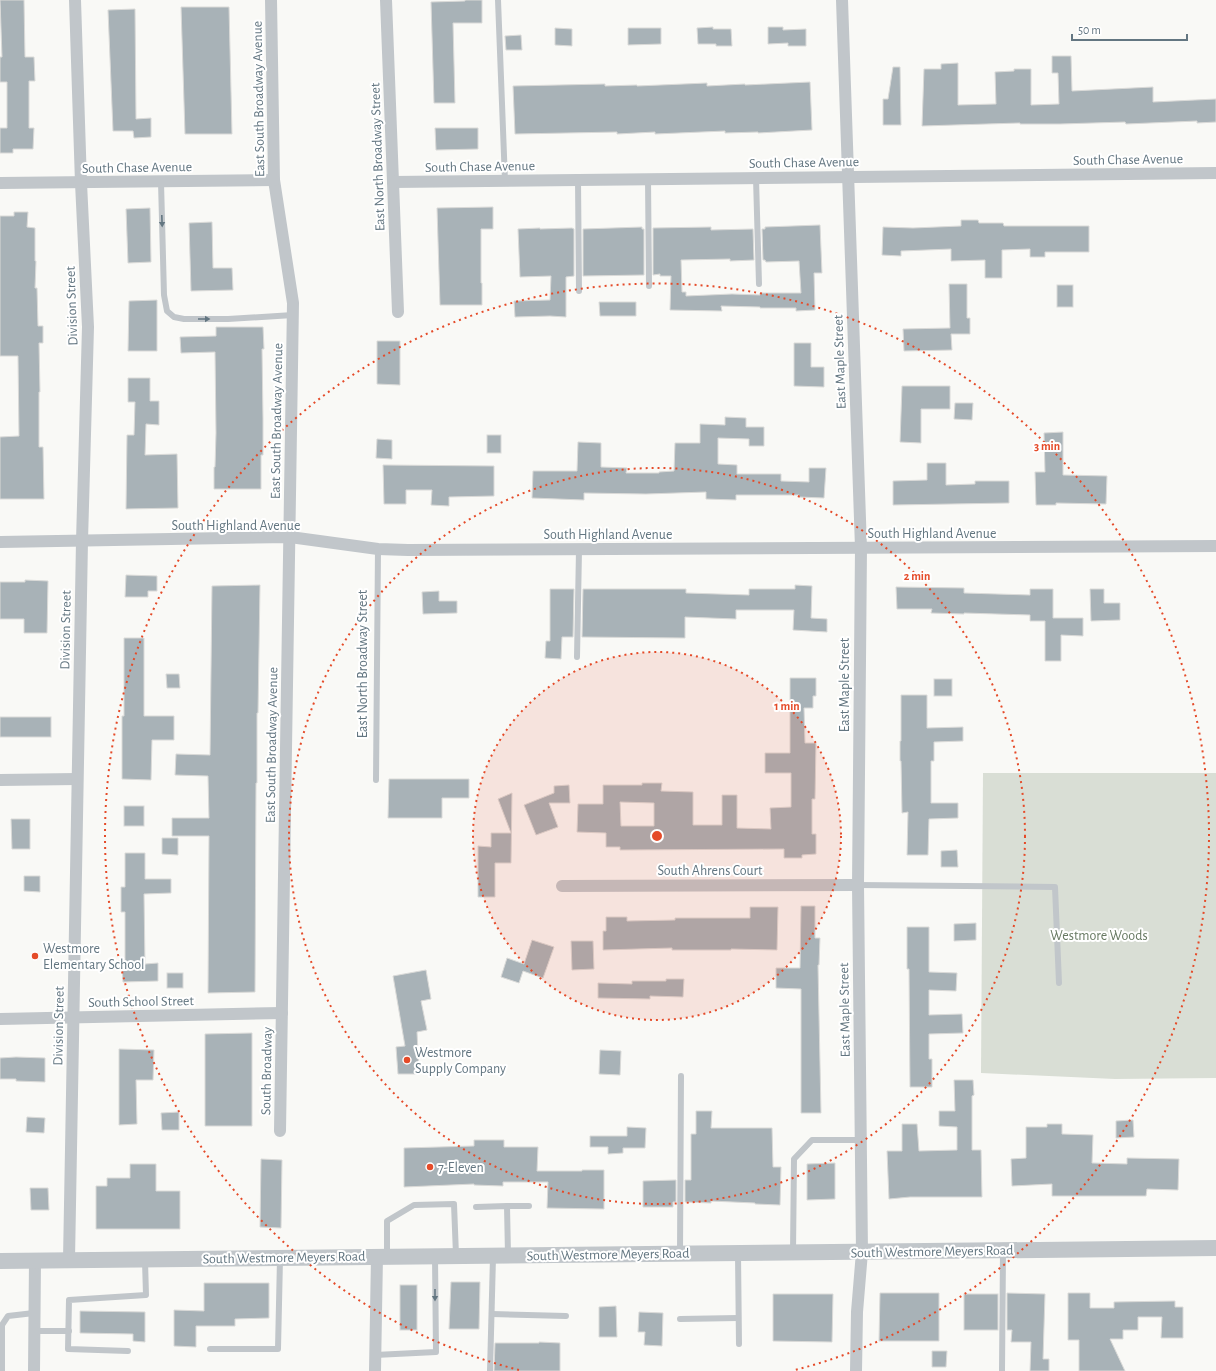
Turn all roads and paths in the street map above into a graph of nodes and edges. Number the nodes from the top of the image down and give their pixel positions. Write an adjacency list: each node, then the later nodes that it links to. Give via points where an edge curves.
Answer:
1 (75, 0): 16 (street, Division Street)
2 (271, 0): 10 (street, East South Broadway Avenue)
3 (386, 0): 14 (street, East North Broadway Street)
4 (498, 0): 12 (lane)
5 (842, 0): 7 (street, East Maple Street)
6 (1216, 173): 7 (street, South Chase Avenue)
7 (848, 177): 8 (street, South Chase Avenue); 26 (street, East Maple Street)
8 (756, 178): 9 (street, South Chase Avenue); 17 (lane)
9 (648, 179): 11 (street, South Chase Avenue); 18 (lane)
10 (274, 180): 13 (street, South Chase Avenue); 21 (street, East South Broadway Avenue)
11 (578, 180): 12 (street, South Chase Avenue); 19 (lane)
12 (505, 181): 14 (street, South Chase Avenue)
13 (161, 182): 16 (street, South Chase Avenue); 21 (lane, one-way to 21, via 164,295 167,310 174,317 184,319)
14 (393, 182): 20 (street, East North Broadway Street)
15 (0, 183): 16 (street, South Chase Avenue)
16 (81, 183): 23 (street, Division Street, via 88,327)
17 (759, 284)
18 (649, 286)
19 (579, 291)
20 (398, 312)
21 (293, 316): 22 (street, East South Broadway Avenue)
22 (290, 537): 23 (street, South Highland Avenue); 27 (street, South Highland Avenue); 36 (street, East South Broadway Avenue)
23 (82, 541): 24 (street, South Highland Avenue); 30 (street, Division Street)
24 (0, 542)
25 (1216, 546): 26 (street, South Highland Avenue)
26 (860, 548): 28 (street, South Highland Avenue); 33 (street, East Maple Street)
27 (378, 549): 28 (street, South Highland Avenue); 32 (lane, East North Broadway Street)
28 (579, 550): 29 (lane)
29 (577, 657)
30 (77, 779): 31 (street); 37 (street, Division Street)
31 (0, 780)
32 (376, 780)
33 (858, 885): 34 (street, South Ahrens Court); 35 (lane, via 1055,887); 41 (street, East Maple Street)
34 (562, 886)
35 (1059, 982)
36 (282, 1013): 37 (street, South School Street); 40 (street, South Broadway)
37 (73, 1018): 38 (street, South School Street); 58 (street, Division Street)
38 (0, 1019)
39 (681, 1076): 49 (lane)
40 (280, 1131)
41 (860, 1140): 47 (lane, via 812,1140 794,1159); 48 (street, East Maple Street)
42 (507, 1206): 43 (lane); 44 (lane); 52 (lane)
43 (529, 1206)
44 (476, 1207)
45 (1216, 1248): 46 (street, South Westmore Meyers Road)
46 (1003, 1250): 48 (street, South Westmore Meyers Road); 76 (lane)
47 (793, 1252): 48 (street, South Westmore Meyers Road); 50 (street, South Westmore Meyers Road)
48 (862, 1252): 75 (street, East Maple Street)
49 (680, 1253): 50 (street, South Westmore Meyers Road); 52 (street, South Westmore Meyers Road)
50 (738, 1253): 63 (lane)
51 (456, 1255): 52 (street, South Westmore Meyers Road); 53 (lane, via 454,1204 427,1204 414,1205 387,1221); 54 (street, South Westmore Meyers Road)
52 (500, 1255): 61 (lane)
53 (382, 1256): 54 (street, South Westmore Meyers Road); 55 (street, South Westmore Meyers Road); 70 (street)
54 (435, 1256): 70 (lane, one-way to 70, via 436,1352)
55 (280, 1258): 56 (street, South Westmore Meyers Road); 68 (lane, via 278,1349)
56 (145, 1259): 58 (street, South Westmore Meyers Road); 66 (lane, via 146,1295 69,1300)
57 (35, 1260): 58 (street, South Westmore Meyers Road); 59 (street, South Westmore Meyers Road); 60 (street)
58 (69, 1260)
59 (0, 1261)
60 (34, 1313): 65 (street); 71 (lane, via 8,1316 2,1325)
61 (492, 1314): 62 (lane); 74 (lane)
62 (566, 1316)
63 (738, 1318): 64 (lane); 67 (lane)
64 (680, 1319)
65 (34, 1331): 66 (lane); 72 (street)
66 (69, 1331): 69 (lane, via 68,1349)
67 (739, 1344)
68 (210, 1349)
69 (128, 1351)
70 (375, 1355): 73 (street)
71 (2, 1371)
72 (34, 1371)
73 (375, 1371)
74 (490, 1371)
75 (856, 1371)
76 (1002, 1371)

